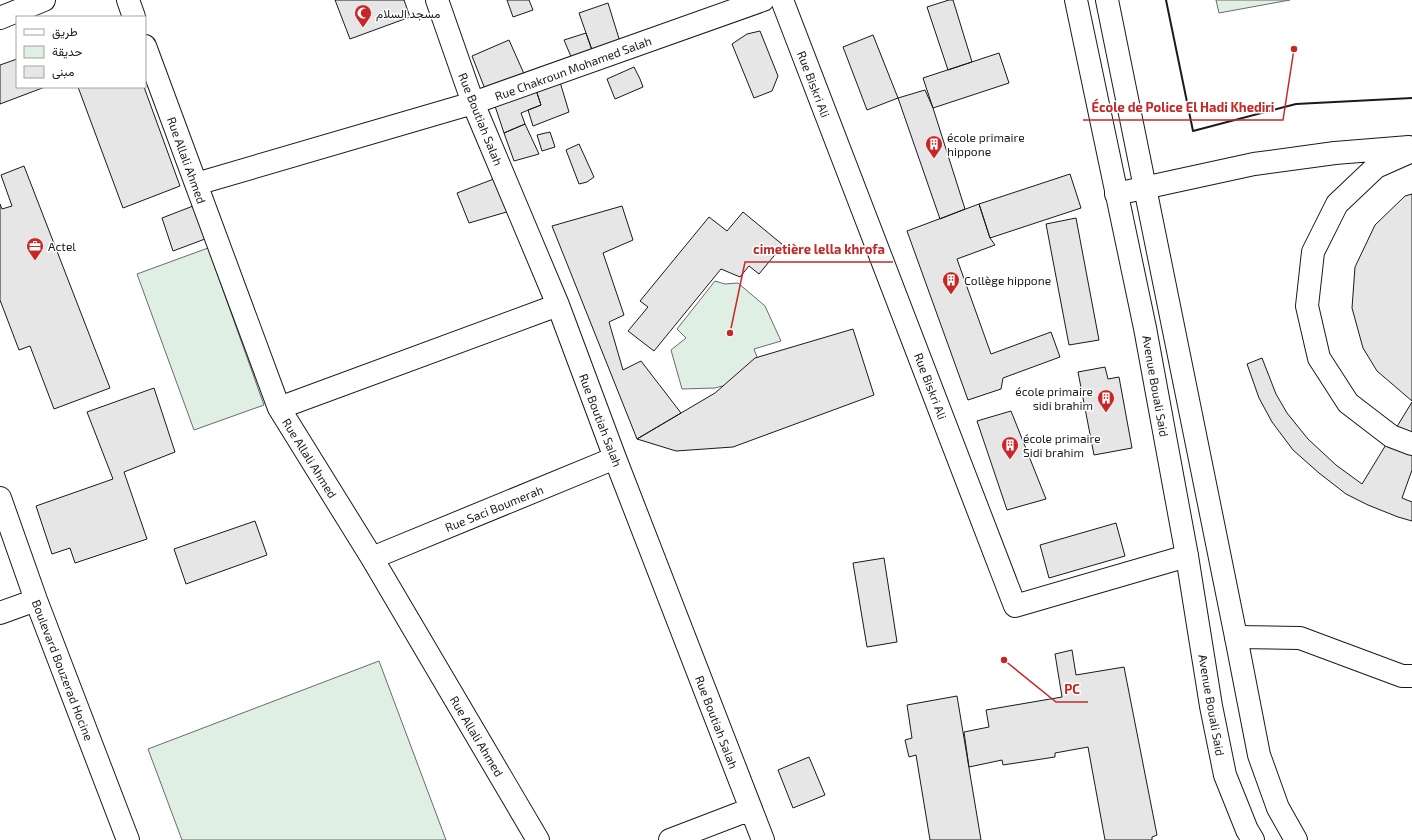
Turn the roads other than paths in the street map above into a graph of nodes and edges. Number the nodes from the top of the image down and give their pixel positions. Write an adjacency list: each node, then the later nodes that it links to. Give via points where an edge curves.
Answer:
1 (44, 0): 9 (street)
2 (128, 0): 8 (street)
3 (437, 0): 11 (street, Rue Boutiah Salah)
4 (763, 0): 11 (street, Rue Chakroun Mohamed Salah)
5 (782, 0): 22 (street, Rue Biskri Ali, via 1015,606)
6 (1076, 0): 16 (street, Avenue Bouali Said)
7 (1107, 0): 15 (street)
8 (134, 16)
9 (0, 18)
10 (146, 49): 14 (street, Rue Allali Ahmed)
11 (473, 103): 14 (street, Rue Chakroun Mohamed Salah); 17 (street, Rue Boutiah Salah)
12 (1412, 146): 15 (street, via 1261,163)
13 (1412, 151): 19 (street, via 1376,167 1337,204 1313,252 1306,306 1319,358 1348,403 1391,436)
14 (196, 184): 18 (street, Rue Allali Ahmed)
15 (1145, 187): 16 (street); 26 (street)
16 (1116, 194): 22 (street, Avenue Bouali Said, via 1145,328)
17 (558, 305): 18 (street); 20 (street, Rue Boutiah Salah)
18 (280, 408): 23 (street, Rue Allali Ahmed)
19 (1412, 444)
20 (616, 458): 23 (street, Rue Saci Boumerah); 28 (street, Rue Boutiah Salah)
21 (0, 498): 24 (street, Boulevard Bouzerad Hocine)
22 (1187, 556): 33 (street, Avenue Bouali Said, via 1225,775)
23 (372, 558): 30 (street, Rue Allali Ahmed)
24 (36, 600): 25 (street); 29 (street, Boulevard Bouzerad Hocine)
25 (0, 614)
26 (1236, 637): 27 (street, via 1300,638 1402,676); 34 (street, via 1259,755 1278,808)
27 (1412, 676)
28 (751, 809): 31 (street); 32 (street, Rue Boutiah Salah)
29 (128, 840)
30 (538, 840)
31 (670, 840)
32 (763, 840)
33 (1253, 840)
34 (1296, 840)

